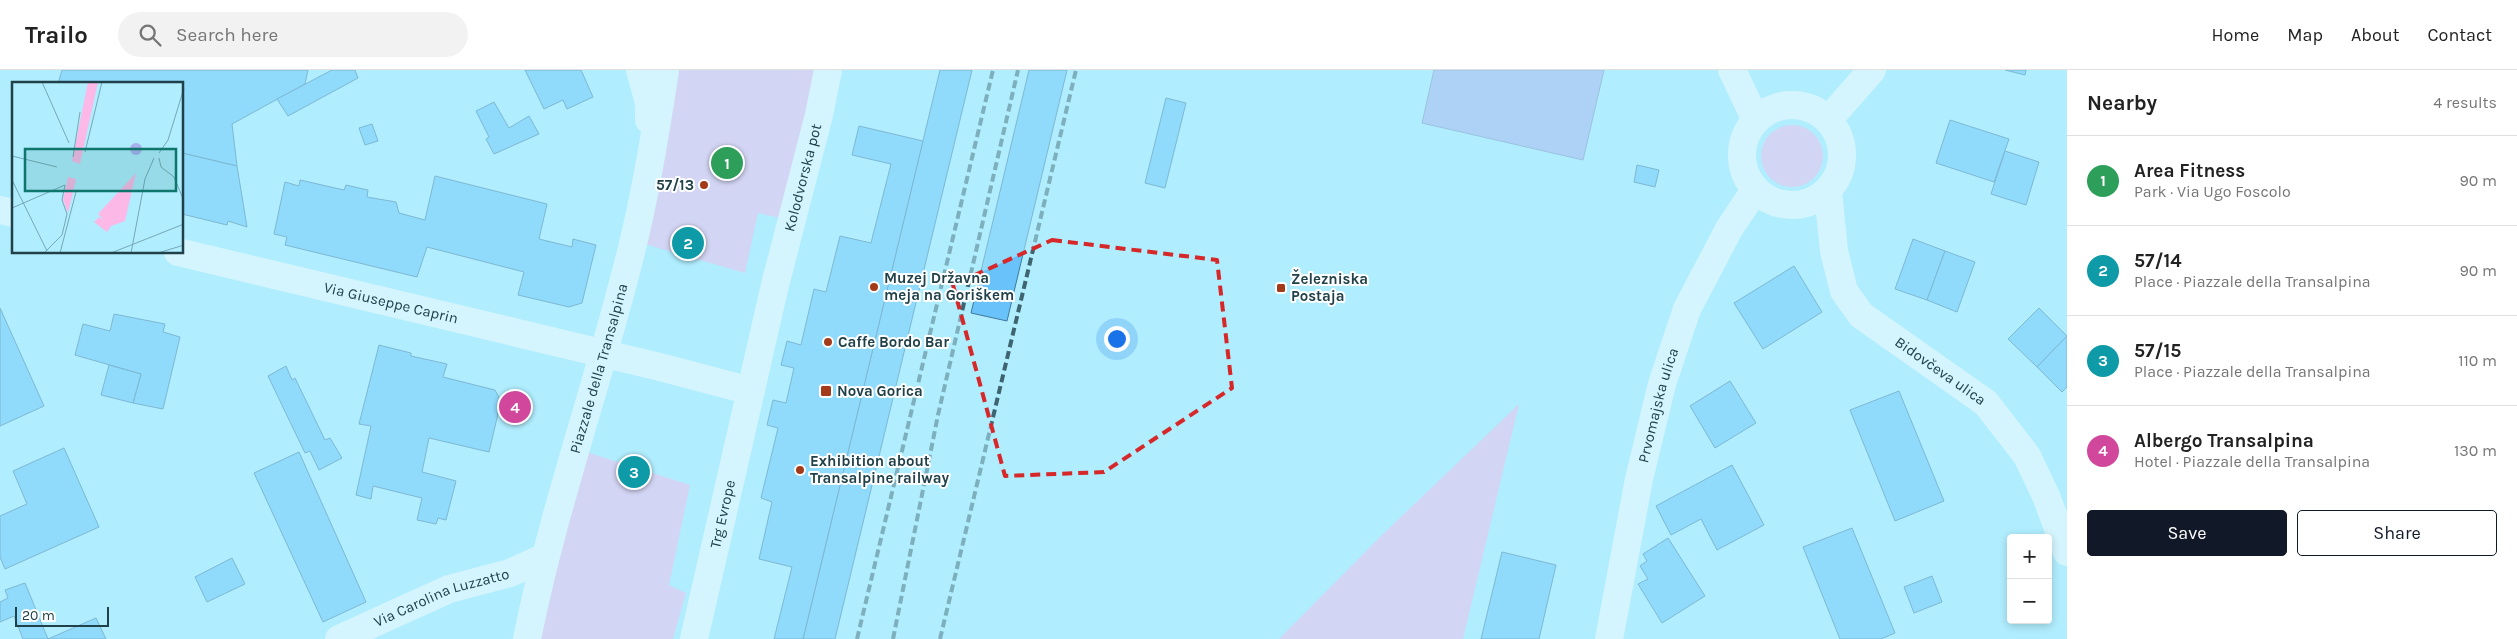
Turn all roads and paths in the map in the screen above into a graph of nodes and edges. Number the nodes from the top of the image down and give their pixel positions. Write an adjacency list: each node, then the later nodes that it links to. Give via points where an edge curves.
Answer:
1 (640, 70): 8 (street, via 649,103)
2 (665, 70): 8 (street)
3 (828, 70): 12 (street, Kolodvorska pot)
4 (1732, 70): 6 (street)
5 (1872, 70): 7 (street)
6 (1756, 120): 7 (street, via 1769,110 1784,105 1800,105 1815,110); 9 (street, via 1746,132 1741,147 1741,162)
7 (1828, 120): 10 (street, via 1838,132 1842,163 1838,178)
8 (648, 179): 13 (street, Piazzale della Transalpina)
9 (1755, 190): 10 (street, via 1768,200 1783,205 1800,205); 20 (street, Prvomajska ulica, via 1729,229 1686,309 1639,479)
10 (1828, 191): 15 (street, Bidovčeva ulica, via 1834,251 1844,291 1861,315 1986,403 2027,456)
11 (184, 253): 13 (street, Via Giuseppe Caprin)
12 (774, 284): 14 (street, Trg Evrope)
13 (602, 355): 14 (street, Via Giuseppe Caprin); 16 (street, Piazzale della Transalpina)
14 (751, 391): 19 (street, Trg Evrope)
15 (2067, 552)
16 (545, 557): 17 (street, Via Carolina Luzzatto, via 510,573 449,588); 18 (street, Piazzale della Transalpina)
17 (339, 639)
18 (527, 639)
19 (694, 639)
20 (1609, 639)

